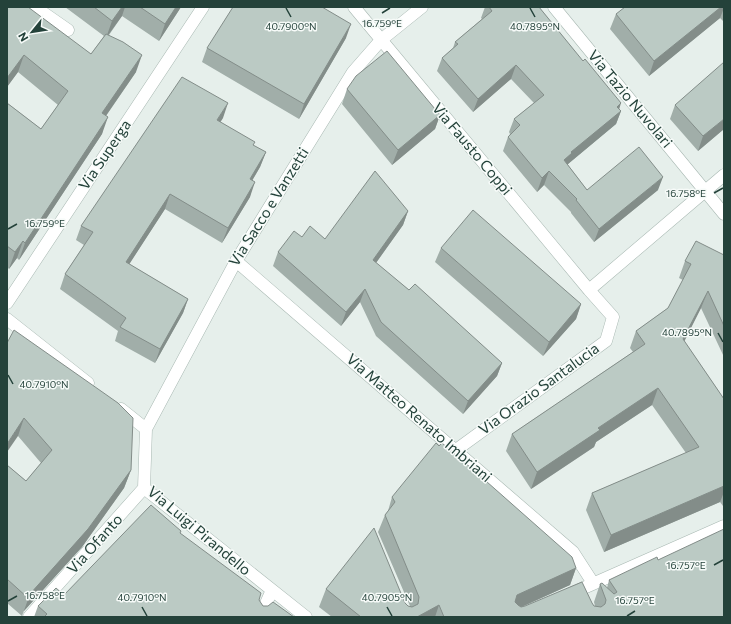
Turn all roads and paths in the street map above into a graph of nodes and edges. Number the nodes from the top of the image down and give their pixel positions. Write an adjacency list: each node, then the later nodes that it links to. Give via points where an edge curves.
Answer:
1 (35, 7): 6 (street)
2 (203, 7): 13 (street, Via Superga)
3 (354, 7): 7 (street, Via Fausto Coppi)
4 (422, 7): 7 (street, Via Sacco e Vanzetti)
5 (554, 7): 9 (street, Via Tazio Nuvolari)
6 (68, 30)
7 (381, 40): 11 (street, Via Sacco e Vanzetti, via 352,72); 12 (street, Via Fausto Coppi)
8 (724, 175): 9 (street)
9 (705, 190): 10 (street, Via Tazio Nuvolari); 12 (street)
10 (724, 214)
11 (236, 261): 17 (street, Via Sacco e Vanzetti); 18 (street, Via Matteo Renato Imbriani)
12 (590, 290): 18 (street, Via Orazio Santalucia, via 613,317 606,341)
13 (7, 303)
14 (7, 319): 15 (street)
15 (98, 391)
16 (110, 400): 17 (street)
17 (146, 429): 19 (street, Via Luigi Pirandello)
18 (456, 450): 21 (street, Via Matteo Renato Imbriani, via 573,552)
19 (144, 488): 23 (street, Via Luigi Pirandello); 26 (street, Via Ofanto)
20 (724, 526): 21 (street)
21 (593, 584): 22 (street)
22 (580, 589): 24 (street); 25 (street)
23 (272, 590): 27 (street); 28 (street, Via Luigi Pirandello)
24 (558, 598)
25 (586, 603)
26 (29, 617)
27 (260, 617)
28 (306, 617)

